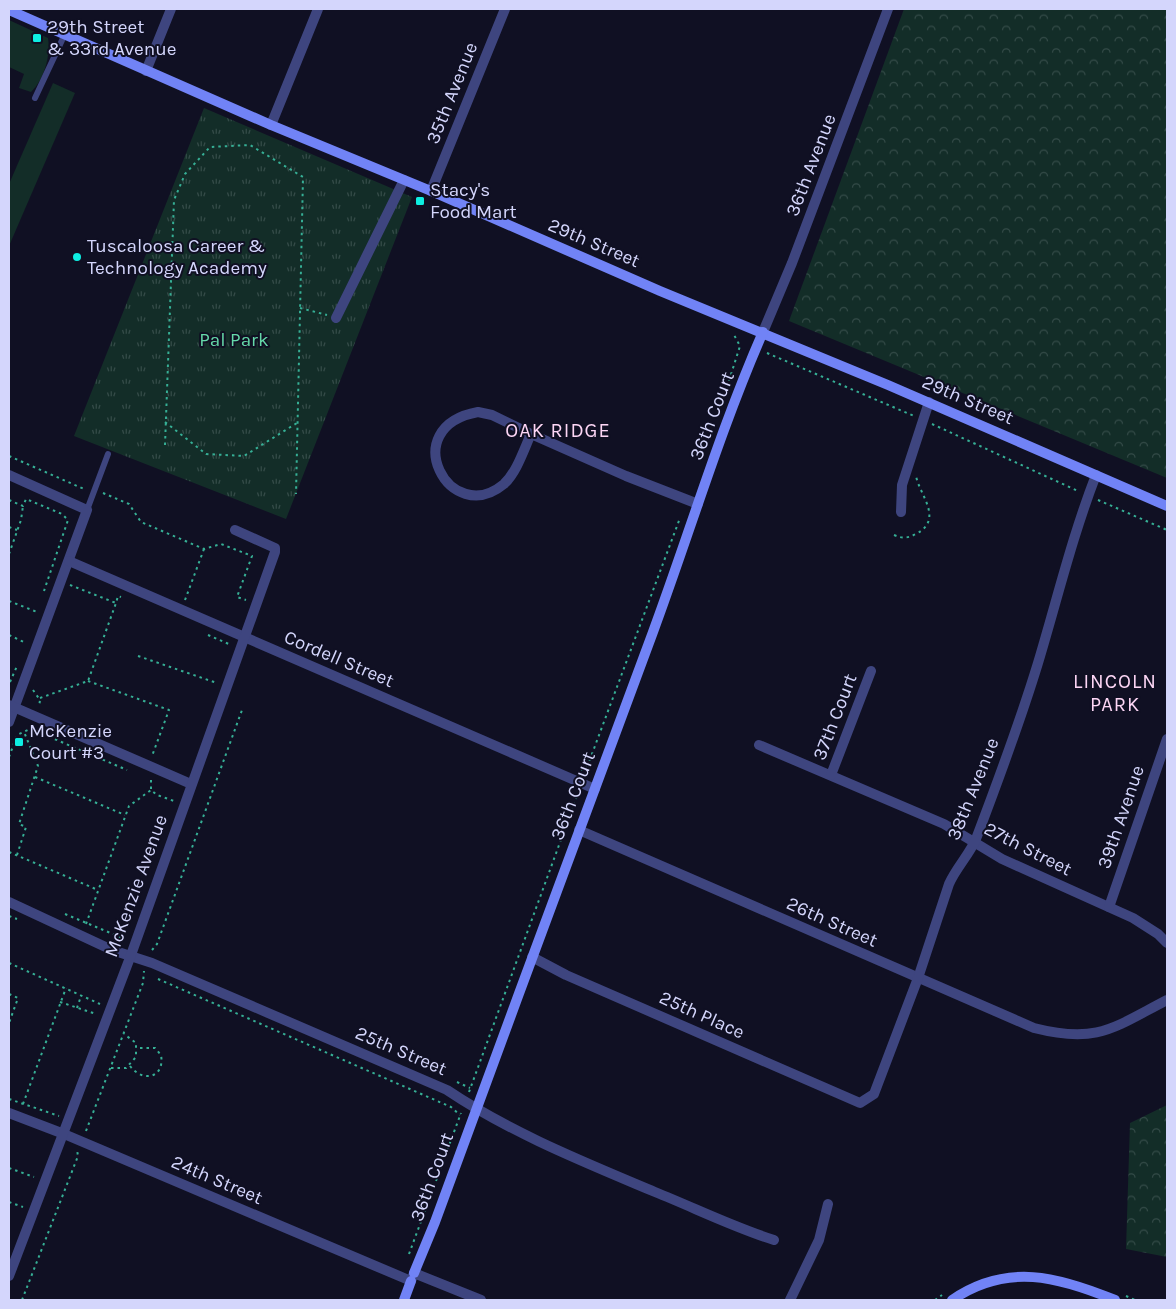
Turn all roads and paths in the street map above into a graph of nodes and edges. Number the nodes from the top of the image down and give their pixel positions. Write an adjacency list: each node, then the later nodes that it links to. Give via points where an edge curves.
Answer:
1 (171, 9): 7 (street)
2 (318, 9): 9 (street)
3 (505, 9): 11 (street, 35th Avenue)
4 (888, 9): 15 (street, 36th Avenue)
5 (10, 10): 6 (street, 29th Street)
6 (64, 36): 7 (street, 29th Street); 8 (lane)
7 (146, 71): 9 (street, 29th Street)
8 (36, 98)
9 (271, 125): 10 (street, 29th Street)
10 (404, 180): 11 (street, 29th Street); 13 (street)
11 (432, 191): 15 (street, 29th Street, via 660,291)
12 (300, 308): 13 (path); 21 (path, via 303,177 250,145 210,147 185,174 174,200); 22 (path)
13 (336, 318)
14 (729, 332): 16 (path)
15 (763, 332): 17 (street, 36th Court); 19 (street, 29th Street)
16 (739, 342): 17 (path); 18 (path, via 739,354)
17 (756, 348): 20 (path); 38 (street, 36th Court)
18 (726, 391)
19 (929, 402): 20 (street); 31 (street, 29th Street)
20 (922, 419): 23 (path); 42 (street, via 902,485)
21 (165, 422): 22 (path, via 206,454 244,456); 26 (path)
22 (297, 422): 34 (path)
23 (934, 424): 24 (path); 35 (path)
24 (931, 432)
25 (532, 434): 25 (street, via 492,415 478,412 463,415 450,422 435,446 435,462 440,476 464,493 479,494 493,490 504,484 514,470); 37 (street)
26 (165, 446)
27 (108, 454): 32 (lane)
28 (9, 456): 32 (path)
29 (918, 470): 47 (path, via 918,486 930,509 927,525 909,538)
30 (9, 475): 41 (street)
31 (1096, 475): 35 (street, 38th Avenue); 40 (street, 29th Street)
32 (93, 493): 41 (lane)
33 (103, 493): 48 (path, via 129,504 141,522)
34 (296, 494)
35 (1088, 496): 46 (path); 98 (street, 38th Avenue, via 1038,664)
36 (9, 500): 39 (path)
37 (687, 500): 38 (street); 84 (path)
38 (698, 504): 92 (street, 36th Court)
39 (23, 506): 44 (path); 52 (path, via 26,498 62,514 68,520)
40 (1167, 506)
41 (87, 510): 50 (street)
42 (901, 512)
43 (9, 526): 44 (path)
44 (17, 530): 49 (path)
45 (235, 530): 61 (street, McKenzie Avenue, via 275,548)
46 (1167, 530)
47 (894, 536)
48 (204, 549): 54 (path); 58 (path, via 221,544 252,556 237,597 246,600)
49 (9, 554)
50 (69, 561): 61 (street, Cordell Street); 76 (street)
51 (70, 585): 56 (path)
52 (43, 595)
53 (125, 598): 56 (path, via 118,596)
54 (185, 600)
55 (9, 601): 57 (path, via 37,612)
56 (116, 603): 71 (path)
57 (40, 604)
58 (244, 608)
59 (206, 634): 64 (path)
60 (9, 635): 63 (path)
61 (240, 635): 64 (path); 89 (street, McKenzie Avenue); 90 (street, Cordell Street)
62 (28, 638): 63 (path)
63 (26, 642): 65 (path)
64 (231, 645): 66 (path)
65 (23, 650)
66 (228, 653)
67 (138, 656): 73 (path)
68 (20, 658): 72 (path)
69 (871, 671): 87 (street, 37th Court)
70 (220, 676): 73 (path)
71 (88, 681): 75 (path); 83 (path, via 169,710)
72 (10, 682)
73 (217, 683): 74 (path)
74 (215, 690)
75 (40, 698)
76 (11, 706): 78 (street); 89 (street)
77 (242, 710): 112 (path)
78 (9, 722)
79 (31, 729): 86 (path)
80 (24, 732): 88 (path, via 38,766)
81 (1167, 739): 103 (street, 39th Avenue)
82 (759, 745): 87 (street, 27th Street)
83 (152, 756)
84 (585, 768): 85 (path); 90 (path)
85 (579, 771)
86 (132, 772)
87 (831, 775): 98 (street, 27th Street, via 903,805)
88 (35, 777): 96 (path); 100 (path, via 19,824 26,827)
89 (186, 782): 94 (path); 108 (street, McKenzie Avenue)
90 (582, 782): 92 (street, Cordell Street); 128 (path)
91 (160, 784): 93 (path, via 151,780)
92 (595, 789): 97 (street, 36th Court)
93 (151, 790): 94 (path); 96 (path, via 130,802)
94 (174, 801): 95 (path)
95 (171, 810)
96 (125, 815): 101 (path)
97 (579, 830): 111 (street, 36th Court); 115 (street, 26th Street)
98 (975, 842): 103 (street, 27th Street, via 1002,859); 115 (street, 38th Avenue, via 949,884)
99 (9, 852): 100 (path)
100 (17, 855): 101 (path)
101 (98, 890): 105 (path)
102 (9, 902): 109 (street, 25th Street)
103 (1109, 907): 107 (street, 27th Street, via 1146,925)
104 (60, 912): 105 (path)
105 (86, 924): 106 (path)
106 (124, 939): 108 (path); 109 (path)
107 (1167, 943)
108 (134, 945): 110 (street, McKenzie Avenue)
109 (120, 952): 110 (street, 25th Street)
110 (131, 956): 112 (street, 25th Street); 136 (street, McKenzie Avenue)
111 (532, 958): 129 (street, 25th Place); 131 (street, 36th Court)
112 (148, 961): 114 (path); 128 (street, 25th Street, via 447,1090)
113 (9, 963): 116 (path)
114 (144, 973): 123 (path); 135 (path, via 451,1107)
115 (918, 978): 119 (street, 26th Street, via 1020,1024 1074,1035 1107,1031); 129 (street, 38th Avenue, via 874,1094)
116 (66, 988): 118 (path); 120 (path)
117 (9, 994): 122 (path, via 18,998)
118 (81, 995): 121 (path); 121 (path, via 100,1004 96,1014)
119 (1167, 1000)
120 (60, 1002): 121 (path); 130 (path)
121 (77, 1008)
122 (9, 1023)
123 (124, 1034): 124 (path, via 132,1038); 126 (path)
124 (137, 1048): 125 (path); 125 (path, via 155,1048 161,1054 161,1066 155,1073 145,1076 137,1074)
125 (130, 1066): 126 (path, via 121,1070)
126 (111, 1068): 139 (path)
127 (9, 1099): 130 (path)
128 (465, 1102): 131 (street, 25th Street); 135 (path)
129 (860, 1103)
130 (23, 1104): 134 (path)
131 (475, 1108): 149 (street, 25th Street, via 563,1152 740,1229); 152 (street, 36th Court)
132 (61, 1109): 134 (path)
133 (9, 1113): 137 (street, 24th Street)
134 (58, 1115): 136 (path); 137 (path)
135 (460, 1115): 150 (path)
136 (68, 1122): 138 (street, McKenzie Avenue)
137 (53, 1130): 138 (street, 24th Street)
138 (64, 1134): 139 (street, 24th Street); 151 (street, McKenzie Avenue)
139 (80, 1141): 152 (street, 24th Street); 153 (path, via 78,1156)
140 (9, 1168): 142 (path)
141 (37, 1170): 142 (path)
142 (34, 1177): 143 (path)
143 (32, 1184)
144 (9, 1202): 147 (path)
145 (25, 1202): 147 (path)
146 (828, 1204): 156 (street, via 819,1240)
147 (23, 1207): 148 (path)
148 (20, 1215)
149 (774, 1240)
150 (407, 1259)
151 (9, 1276)
152 (412, 1277): 154 (street, 36th Court); 155 (street, 24th Street)
153 (22, 1300)
154 (404, 1300)
155 (481, 1300)
156 (790, 1300)
157 (952, 1300): 158 (street, via 984,1284 1028,1276 1070,1282)
158 (1115, 1300)

